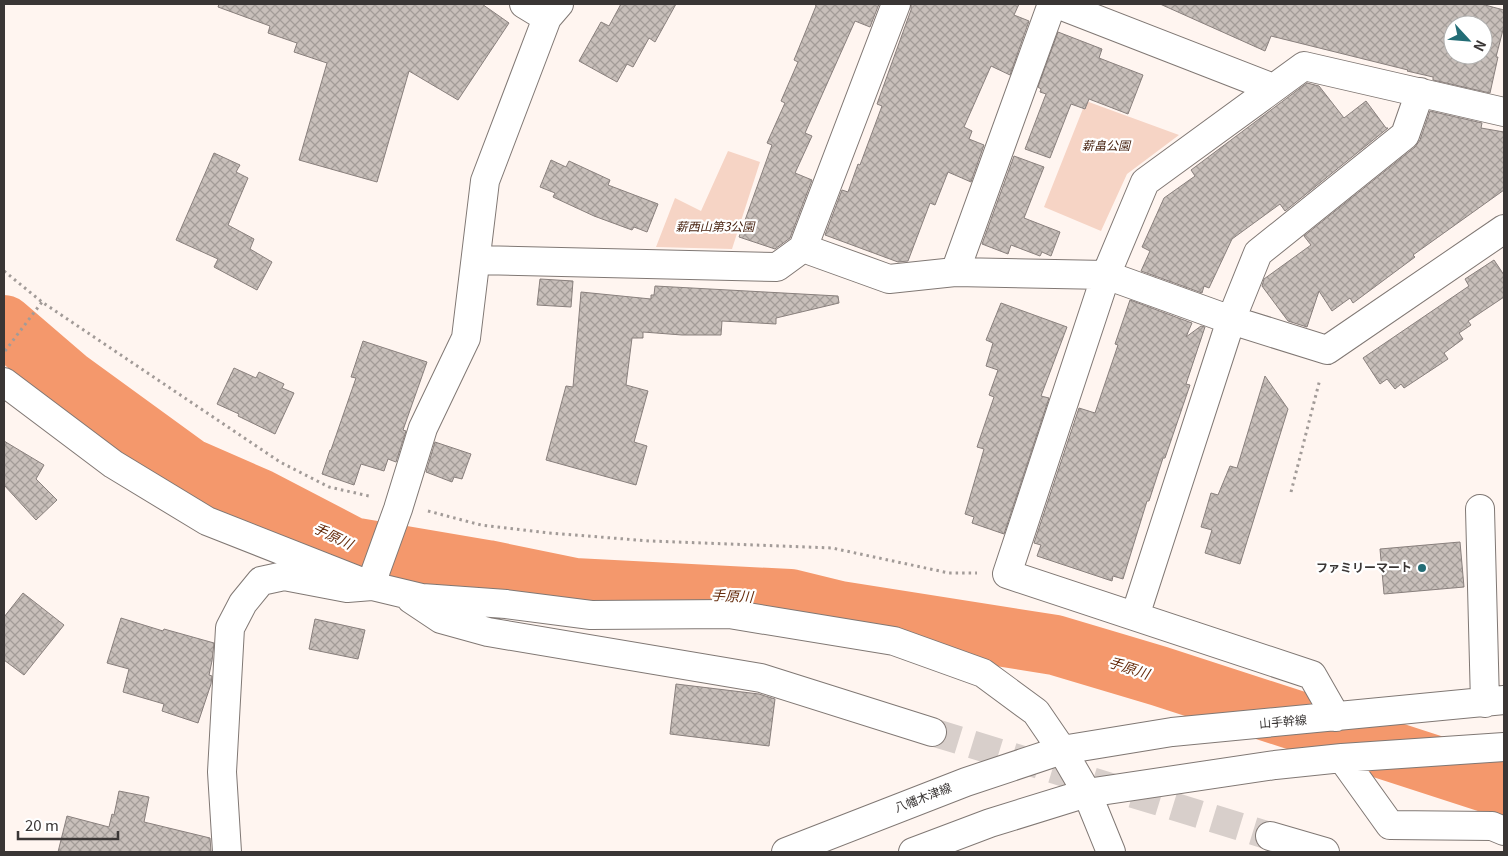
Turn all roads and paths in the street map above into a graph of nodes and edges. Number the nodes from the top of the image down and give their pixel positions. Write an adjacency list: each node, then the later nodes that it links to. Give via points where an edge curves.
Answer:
1 (524, 4): 5 (street)
2 (896, 4): 10 (street)
3 (1052, 4): 13 (street)
4 (1058, 4): 6 (street)
5 (553, 11): 11 (street, via 485,181)
6 (1273, 88): 7 (street, via 1304,66); 14 (street, via 1145,182)
7 (1420, 92): 8 (street); 16 (street, via 1405,134 1258,253)
8 (1504, 112)
9 (1504, 229): 17 (street)
10 (803, 248): 11 (street, via 778,267); 13 (street, via 889,279)
11 (476, 260): 21 (street, via 466,338 422,428)
12 (4, 272): 15 (path)
13 (956, 272): 14 (street)
14 (1106, 275): 16 (street); 23 (street)
15 (42, 302): 18 (path); 21 (path, via 280,462 330,487)
16 (1232, 320): 17 (street); 26 (street)
17 (1327, 350): 20 (path)
18 (4, 352)
19 (4, 382): 24 (street, via 113,464 207,521)
20 (1291, 492)
21 (399, 506): 23 (path, via 481,525 549,533 650,541 832,548 949,572); 24 (street)
22 (1480, 509): 27 (street)
23 (1008, 574): 26 (street)
24 (374, 578): 25 (street); 36 (street, via 347,588 284,576 261,581 243,603 230,628 222,772)
25 (403, 594): 29 (street, via 442,619 488,632 761,678); 31 (street, via 591,615 728,614 894,641 983,672 1036,712)
26 (1135, 616): 28 (street, via 1312,675)
27 (1494, 701): 28 (street, 山手幹線)
28 (1336, 717): 31 (street, 山手幹線, via 1172,732)
29 (932, 732)
30 (1491, 749): 32 (street)
31 (1062, 750): 33 (street); 37 (street, 八幡木津線, via 966,782)
32 (1342, 758): 33 (street); 34 (street, via 1390,825 1492,826)
33 (1087, 793): 38 (street, via 990,823); 39 (street)
34 (1504, 831)
35 (1270, 836): 40 (street)
36 (227, 852)
37 (786, 852)
38 (913, 852)
39 (1111, 852)
40 (1325, 852)

